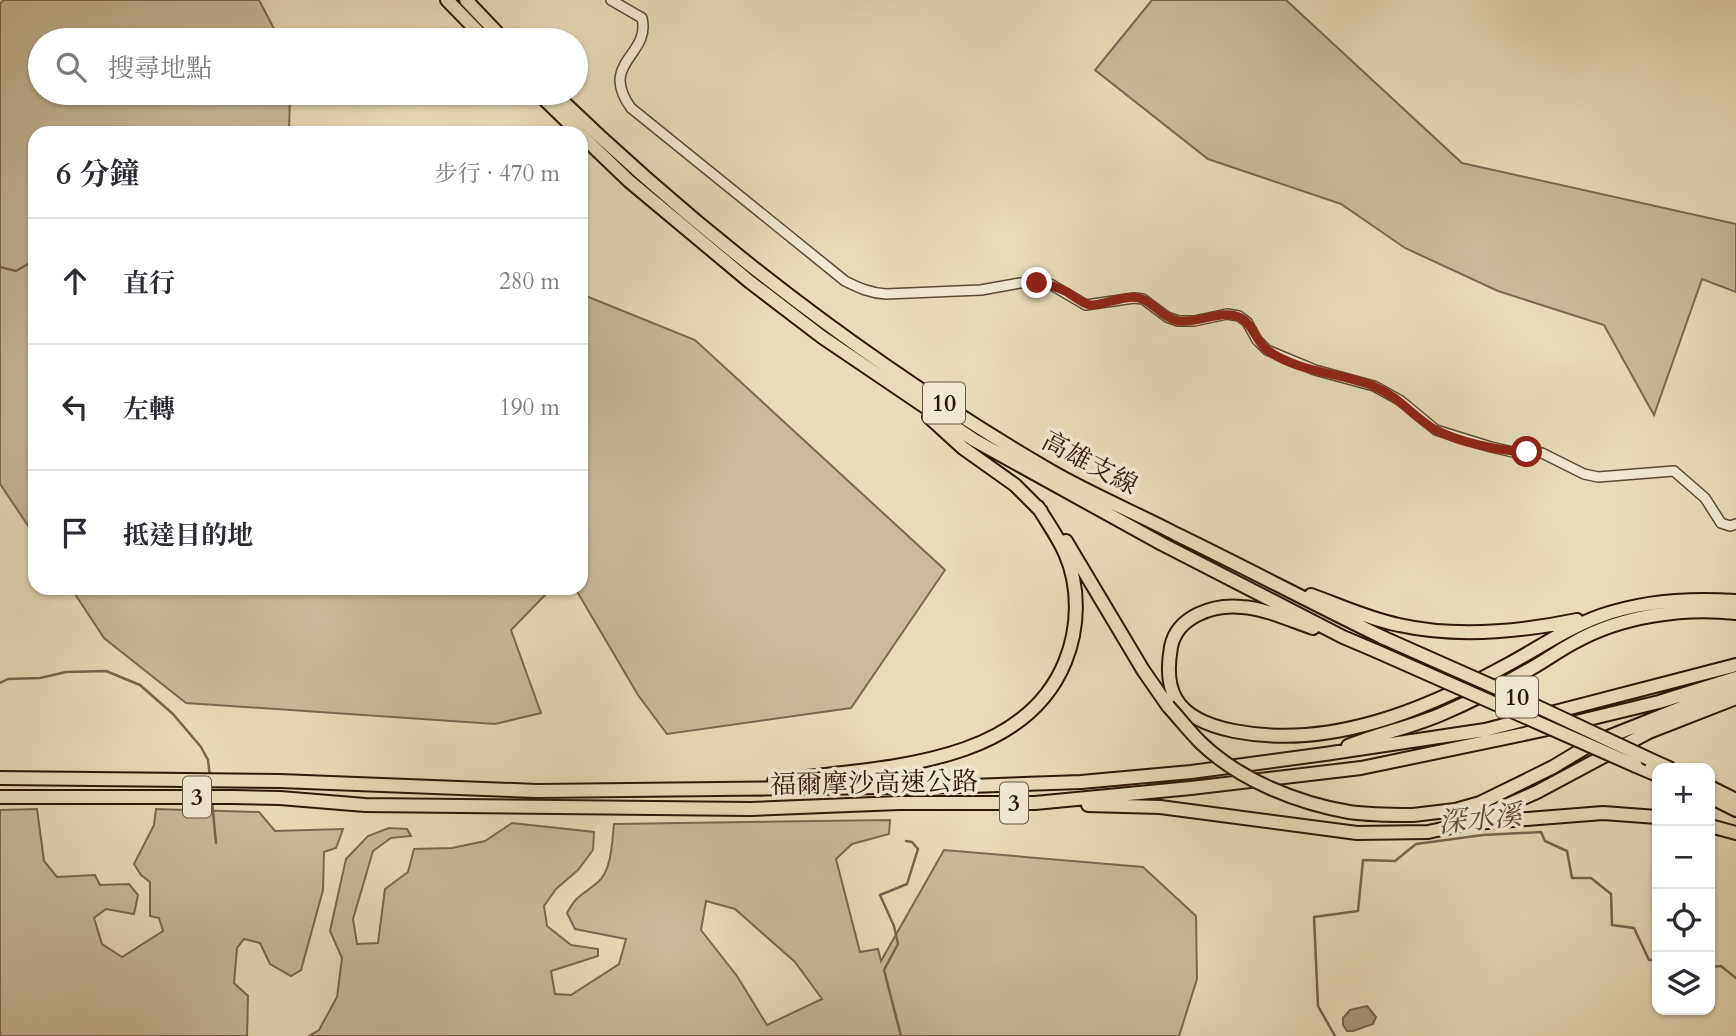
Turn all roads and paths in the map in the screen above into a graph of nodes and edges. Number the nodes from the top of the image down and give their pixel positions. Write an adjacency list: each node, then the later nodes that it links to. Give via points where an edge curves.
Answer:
1 (447, 0): 4 (highway)
2 (466, 0): 5 (highway)
3 (611, 0): 12 (street, via 642,18 644,27 620,77 620,88 631,108 860,289 886,294 1037,283 1050,285 1086,305 1143,299 1178,321 1239,316 1267,350 1374,387 1401,401 1436,430 1513,452 1542,453 1598,477 1674,471 1705,498 1721,523)
4 (474, 28)
5 (493, 28)
6 (550, 105): 8 (highway, 高雄支線 / 10)
7 (567, 105): 13 (highway, 高雄支線 / 10, via 742,258 888,367 1051,471)
8 (572, 126)
9 (588, 142): 10 (highway, 高雄支線 / 10, via 750,282)
10 (898, 389): 11 (highway); 16 (highway, 高雄支線 / 10, via 974,440)
11 (1038, 507): 19 (highway, bridge, via 1063,537 1143,670 1201,743 1232,767 1304,800 1348,811 1413,816 1455,810 1480,803 1593,743); 26 (highway, via 1065,553 1076,622 1062,669 1027,717 984,742 952,753)
12 (1736, 524)
13 (1251, 573): 15 (highway, via 1265,573 1399,625 1489,633); 22 (highway, 高雄支線 / 10, bridge)
14 (1735, 609): 15 (highway, via 1685,599); 21 (highway, via 1653,616 1617,625 1577,640 1444,713)
15 (1601, 615): 16 (highway, via 1412,711 1313,734 1278,736 1221,729 1184,709 1170,684 1172,640 1186,621 1209,609 1243,607)
16 (1343, 637): 23 (highway, 高雄支線 / 10, bridge, via 1636,766)
17 (1736, 665): 21 (highway, 福爾摩沙高速公路 / 3, via 1485,730)
18 (1736, 678): 32 (highway, 福爾摩沙高速公路 / 3, via 1595,718 1361,768)
19 (1736, 686)
20 (1736, 698): 35 (highway, via 1649,732 1537,792)
21 (1325, 754): 26 (highway, 福爾摩沙高速公路 / 3, via 1081,782)
22 (1655, 763)
23 (1652, 768)
24 (0, 778): 26 (highway, 福爾摩沙高速公路 / 3, via 280,781 537,791)
25 (1715, 783): 28 (highway)
26 (750, 788)
27 (1715, 790): 31 (highway)
28 (1736, 790)
29 (0, 797): 32 (highway, 福爾摩沙高速公路 / 3, via 280,798 365,805 739,809)
30 (1715, 800): 33 (highway)
31 (1736, 800)
32 (1035, 803): 35 (highway, via 1160,807 1357,833 1428,832)
33 (1736, 810)
34 (1652, 817): 35 (highway, via 1603,813)
35 (1465, 824)
36 (1715, 827): 37 (highway)
37 (1736, 833)

